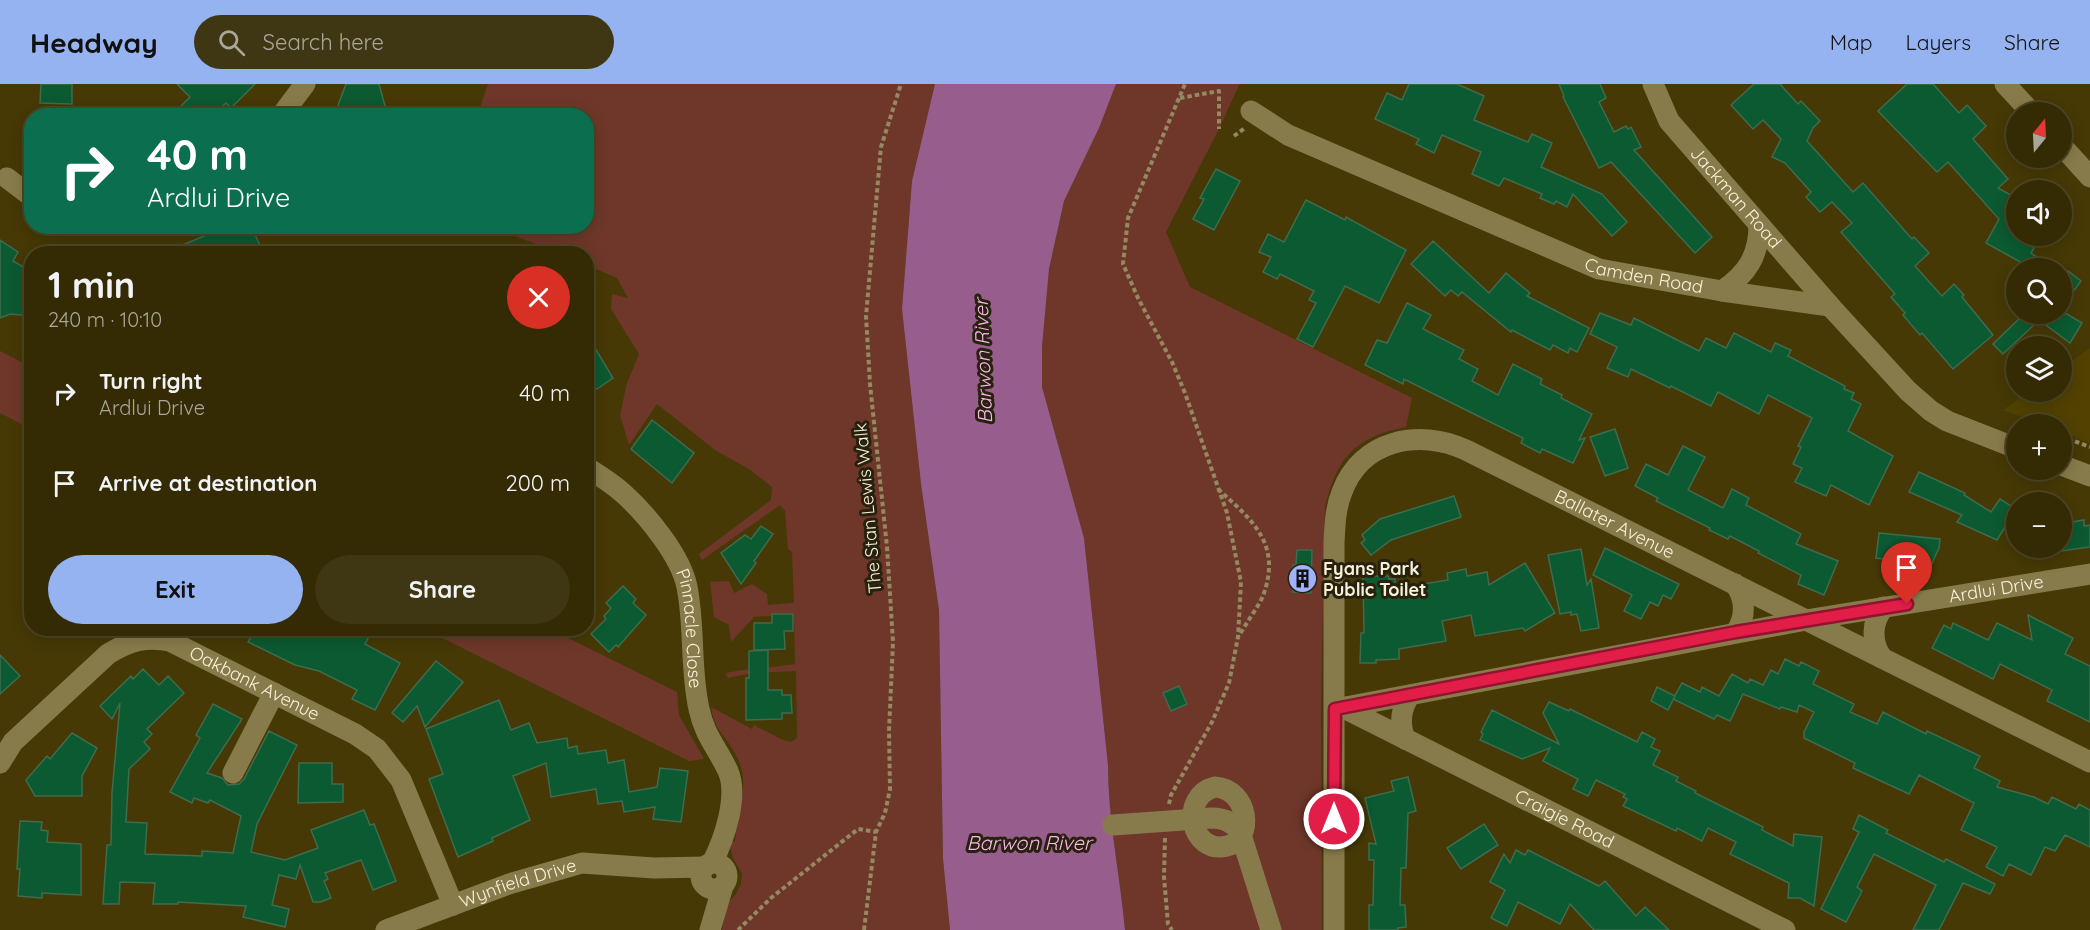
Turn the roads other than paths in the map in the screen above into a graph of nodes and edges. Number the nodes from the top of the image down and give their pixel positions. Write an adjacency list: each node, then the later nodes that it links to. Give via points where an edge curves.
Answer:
1 (305, 84): 5 (street)
2 (1653, 84): 11 (street, Jackman Road, via 1669,121)
3 (2005, 84): 4 (street)
4 (2022, 102)
5 (287, 108)
6 (1251, 111): 12 (street, Camden Road, via 1288,135 1587,265)
7 (2072, 157): 8 (street)
8 (2090, 177)
9 (6, 178): 10 (street)
10 (24, 191)
11 (1759, 225): 12 (street, via 1752,262 1741,277); 13 (street, Jackman Road)
12 (1722, 291): 13 (street, Camden Road)
13 (1830, 306): 14 (street, via 1931,411)
14 (2006, 444)
15 (2072, 469): 17 (street)
16 (594, 472): 34 (street, Pinnacle Close, via 624,493 666,544 683,574 702,723 729,773 731,796)
17 (2090, 476)
18 (2090, 574): 20 (street, Ardlui Drive)
19 (1735, 584): 21 (street, Ballater Avenue); 22 (street, via 1744,607); 26 (street, Ballater Avenue, via 1454,444 1422,438 1391,444 1366,458 1351,475 1336,513)
20 (1884, 607): 21 (street, Ardlui Drive); 23 (street, via 1876,620 1874,636)
21 (1806, 620): 22 (street, Ardlui Drive); 23 (street, Ballater Avenue)
22 (1736, 632): 25 (street, Ardlui Drive)
23 (1882, 658): 28 (street, Ballater Avenue)
24 (274, 693): 29 (street, Oakbank Avenue, via 170,641 139,639 108,654 13,742); 30 (street); 35 (street, Oakbank Avenue, via 366,740 384,757 401,780)
25 (1410, 694): 26 (street, Ardlui Drive); 27 (street, via 1402,719)
26 (1338, 708): 27 (street, Craigie Road); 39 (street, Ballater Avenue)
27 (1405, 739): 40 (street, Craigie Road)
28 (2090, 762)
29 (0, 763)
30 (233, 773)
31 (1193, 819): 32 (street); 33 (street, via 1223,819); 33 (street, via 1195,803 1203,792 1224,789 1236,795 1243,807)
32 (1113, 825)
33 (1241, 835): 38 (street)
34 (713, 876): 35 (street, Wynfield Drive, via 582,863 529,877); 36 (street, Pinnacle Close)
35 (453, 905): 37 (street, Wynfield Drive)
36 (711, 926)
37 (386, 930)
38 (1271, 930)
39 (1334, 930)
40 (1785, 930)

